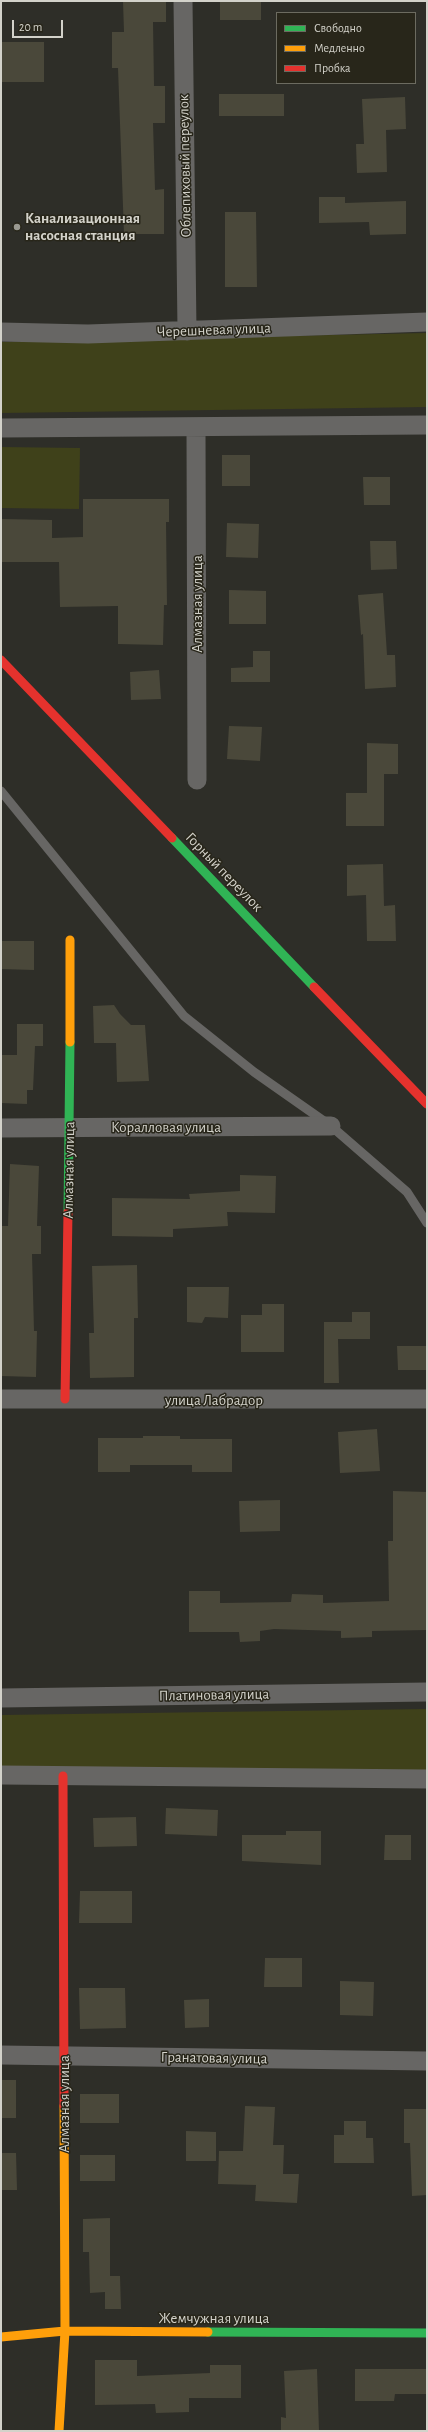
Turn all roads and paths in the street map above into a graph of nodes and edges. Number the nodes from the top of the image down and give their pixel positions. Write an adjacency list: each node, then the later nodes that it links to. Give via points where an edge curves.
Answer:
1 (183, 1): 3 (street, Облепиховый переулок)
2 (427, 322): 3 (street, Черешневая улица)
3 (187, 331): 4 (street, Черешневая улица, via 88,334)
4 (1, 332)
5 (427, 425): 7 (street)
6 (1, 428): 7 (street)
7 (196, 429): 9 (street, Алмазная улица)
8 (1, 660): 12 (street, Горный переулок)
9 (197, 780)
10 (1, 791): 13 (lane, via 184,1016 254,1072)
11 (70, 940): 15 (street, Алмазная улица)
12 (427, 1104)
13 (331, 1126): 15 (street, Коралловая улица); 16 (lane, via 407,1192)
14 (1, 1128): 15 (street, Коралловая улица)
15 (70, 1128): 18 (street, Алмазная улица)
16 (427, 1223)
17 (1, 1399): 18 (street, улица Лабрадор)
18 (65, 1399): 19 (street, улица Лабрадор)
19 (427, 1399)
20 (427, 1692): 21 (street, Платиновая улица)
21 (1, 1698)
22 (1, 1775): 23 (street)
23 (63, 1776): 24 (street); 26 (street, Алмазная улица)
24 (427, 1779)
25 (1, 2055): 26 (street, Гранатовая улица)
26 (63, 2056): 27 (street, Гранатовая улица); 28 (street, Алмазная улица)
27 (427, 2061)
28 (65, 2332): 29 (street, Жемчужная улица); 30 (street, Жемчужная улица); 31 (street, Алмазная улица)
29 (427, 2333)
30 (1, 2337)
31 (59, 2431)

